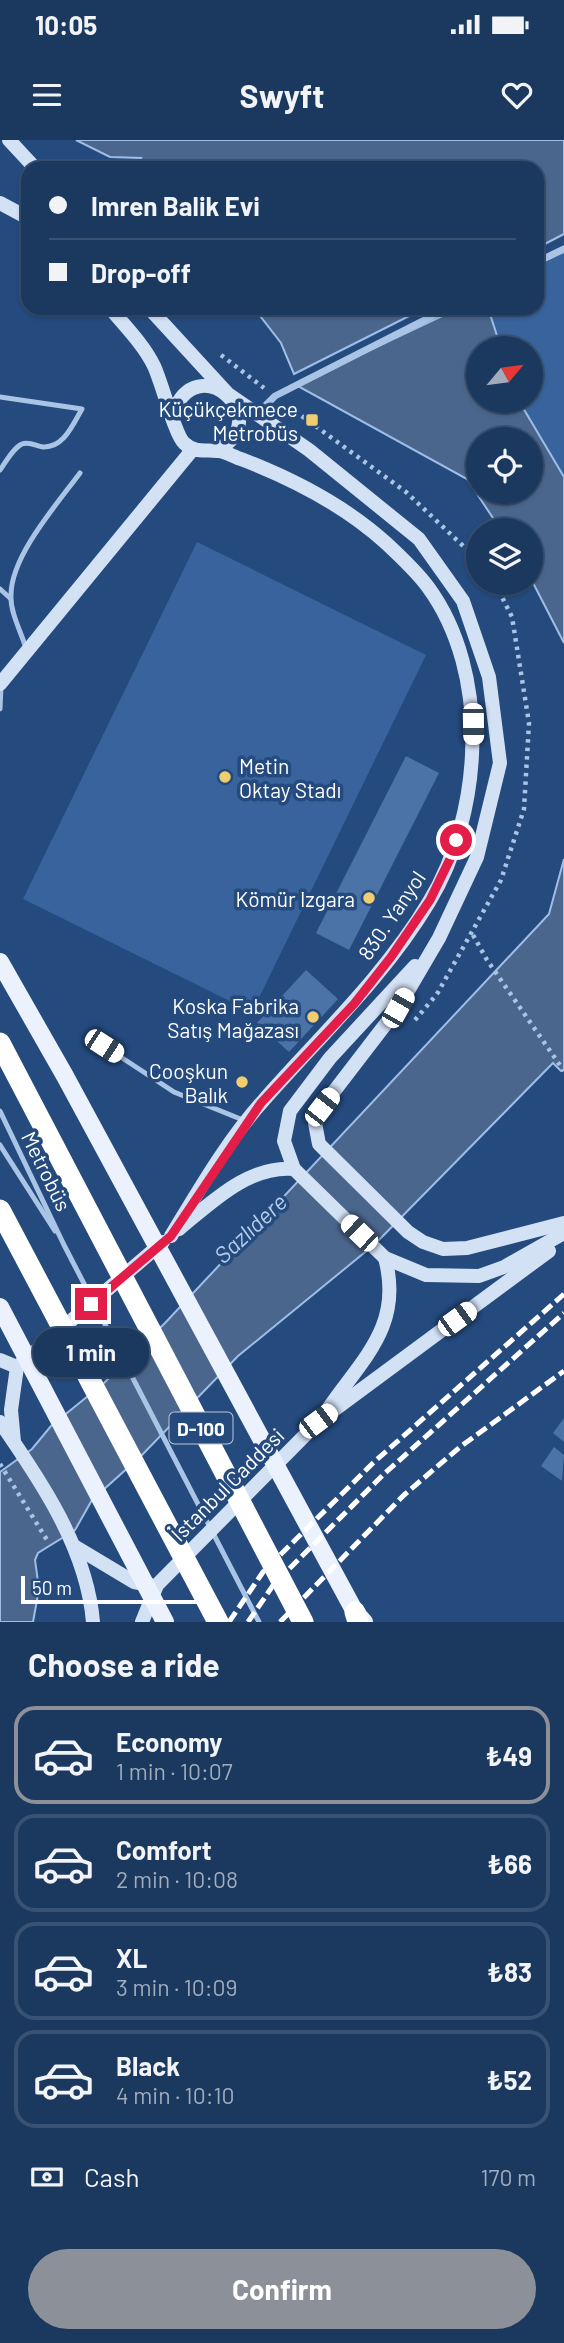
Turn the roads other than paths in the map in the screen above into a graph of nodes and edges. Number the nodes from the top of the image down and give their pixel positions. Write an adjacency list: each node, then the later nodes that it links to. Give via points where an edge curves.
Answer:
1 (9, 140): 2 (main road)
2 (28, 161)
3 (0, 203): 4 (main road)
4 (21, 214)
5 (564, 249): 6 (street)
6 (544, 259)
7 (115, 315): 12 (main road, via 153,363)
8 (155, 315): 10 (main road)
9 (433, 315): 13 (street, via 275,396)
10 (228, 394): 12 (main road, via 200,386 182,396); 13 (main road); 15 (main road, via 239,412 239,423 230,442)
11 (0, 397): 16 (lane, via 82,409 58,443 41,447 24,443)
12 (173, 414): 14 (main road, via 177,435)
13 (257, 414): 23 (main road, via 419,539 463,601 489,677 500,764 477,857)
14 (193, 449): 15 (main road, 830. Yanyol); 20 (main road)
15 (217, 450): 28 (main road, 830. Yanyol, via 328,499 385,542 428,587 448,623 473,705 474,743 466,801 450,859 430,900 354,1004)
16 (0, 470)
17 (80, 473): 19 (lane, via 39,528 12,579)
18 (0, 589): 19 (lane)
19 (10, 598): 20 (lane)
20 (27, 651): 21 (main road)
21 (0, 683): 22 (lane)
22 (0, 709)
23 (439, 938): 30 (main road, via 330,1058 290,1111 284,1141); 32 (main road, via 396,1011 322,1107 315,1123 319,1144 408,1232 435,1247 467,1248)
24 (0, 962): 46 (main road)
25 (0, 1043): 52 (highway, D-100)
26 (104, 1046): 28 (lane, via 174,1092)
27 (0, 1111): 36 (lane, Metrobüs)
28 (247, 1121): 34 (main road, 830. Yanyol)
29 (0, 1145): 36 (lane, Metrobüs)
30 (294, 1169): 34 (main road, via 262,1171); 37 (main road)
31 (0, 1210): 50 (highway)
32 (564, 1223)
33 (564, 1233): 37 (main road, via 504,1268 480,1276 426,1275)
34 (171, 1236): 40 (main road)
35 (564, 1240): 41 (main road, İstanbul Caddesi)
36 (64, 1245): 51 (lane, Metrobüs)
37 (385, 1258): 41 (main road, via 392,1298 387,1322)
38 (0, 1307): 49 (main road)
39 (0, 1360): 40 (main road)
40 (17, 1367): 43 (main road, via 11,1410)
41 (318, 1421): 45 (main road, İstanbul Caddesi)
42 (0, 1422): 43 (main road)
43 (14, 1441): 44 (main road)
44 (74, 1546): 45 (main road, via 134,1582); 47 (main road, via 91,1598)
45 (157, 1585): 48 (main road)
46 (359, 1620)
47 (93, 1622)
48 (142, 1622)
49 (165, 1622)
50 (218, 1622)
51 (259, 1622)
52 (303, 1622)

